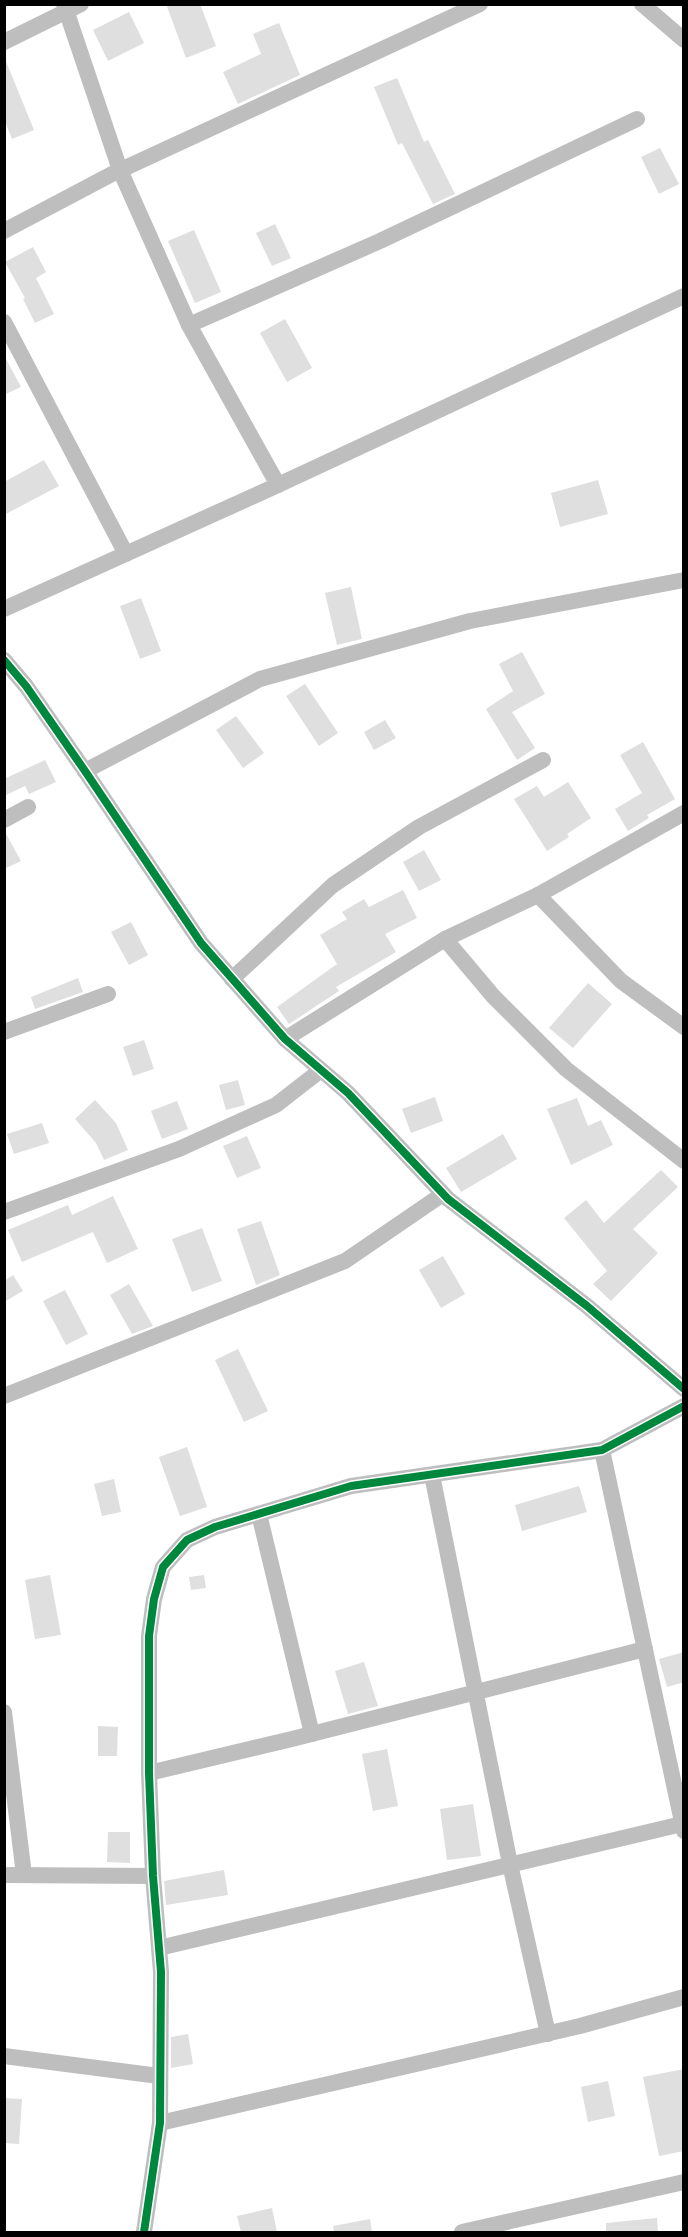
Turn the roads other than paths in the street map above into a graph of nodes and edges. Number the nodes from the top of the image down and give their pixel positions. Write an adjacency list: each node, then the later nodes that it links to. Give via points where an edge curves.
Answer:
1 (480, 4): 7 (street)
2 (642, 4): 4 (street)
3 (71, 7): 5 (street); 7 (street)
4 (684, 40)
5 (4, 42)
6 (637, 119): 11 (street, via 380,241)
7 (120, 170): 8 (street); 11 (street)
8 (4, 231)
9 (684, 296): 12 (street)
10 (4, 322): 13 (street)
11 (189, 325): 12 (street)
12 (278, 485): 13 (street)
13 (126, 554): 15 (street)
14 (684, 580): 18 (street, via 470,621 260,679)
15 (4, 609)
16 (4, 660): 18 (street)
17 (543, 760): 24 (street, via 419,827 333,885)
18 (85, 771): 24 (street, via 201,943)
19 (28, 807): 21 (street)
20 (684, 813): 22 (street)
21 (4, 820)
22 (538, 896): 23 (street); 26 (street, via 621,981)
23 (445, 939): 28 (street); 30 (street, via 493,996 566,1069)
24 (232, 979): 28 (street)
25 (108, 994): 27 (street)
26 (684, 1027)
27 (4, 1032)
28 (285, 1039): 29 (street)
29 (321, 1070): 31 (street, via 348,1093); 32 (street, via 276,1105 178,1149)
30 (684, 1161)
31 (443, 1194): 33 (street, via 587,1306); 34 (street, via 345,1261)
32 (4, 1212)
33 (684, 1389)
34 (4, 1396)
35 (684, 1406): 36 (street)
36 (602, 1450): 37 (street); 39 (street)
37 (432, 1475): 38 (street, via 351,1486); 40 (street)
38 (259, 1514): 42 (street); 43 (street, via 187,1540 163,1568 149,1636)
39 (645, 1649): 40 (street); 44 (street)
40 (474, 1693): 42 (street); 45 (street)
41 (4, 1712): 47 (street)
42 (312, 1734): 43 (street)
43 (149, 1773): 48 (street)
44 (683, 1828): 45 (street)
45 (510, 1864): 49 (street); 51 (street)
46 (4, 1875): 47 (street)
47 (24, 1875): 48 (street)
48 (153, 1876): 49 (street)
49 (159, 1948): 53 (street)
50 (684, 1997): 51 (street)
51 (548, 2034): 54 (street)
52 (4, 2056): 53 (street)
53 (159, 2076): 54 (street)
54 (160, 2123): 56 (street)
55 (684, 2182): 57 (street)
56 (144, 2232)
57 (462, 2232)

